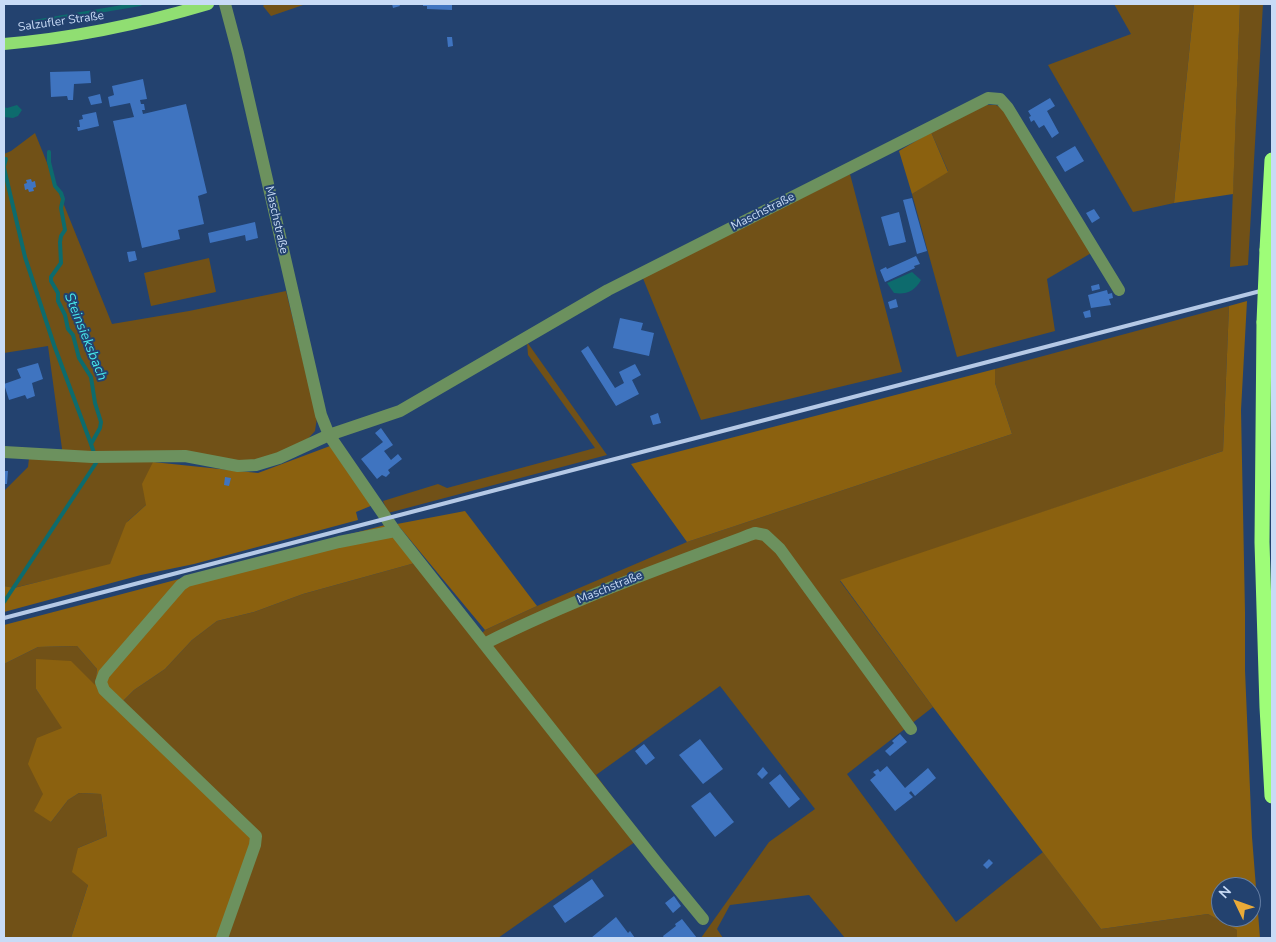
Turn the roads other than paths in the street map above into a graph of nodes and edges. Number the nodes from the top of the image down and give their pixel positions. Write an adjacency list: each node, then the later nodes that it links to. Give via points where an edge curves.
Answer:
1 (208, 4): 3 (main road, Salzufler Straße, via 114,29)
2 (225, 4): 6 (street, Maschstraße, via 321,414)
3 (4, 44)
4 (1272, 160): 11 (highway, bridge, via 1264,322 1262,542)
5 (1119, 290): 6 (street, Maschstraße, via 1008,108 1000,99 988,98 608,290 400,411)
6 (329, 435): 7 (street, Maschstraße, via 279,458 238,466 185,456 98,457); 8 (street, Maschstraße)
7 (4, 452)
8 (395, 531): 9 (street, Maschstraße); 13 (street, via 339,542 186,582 100,682 104,690 256,836)
9 (484, 644): 10 (street, Maschstraße, via 610,587 755,534 765,535 780,549); 12 (street, Maschstraße)
10 (911, 729)
11 (1272, 796)
12 (703, 919)
13 (222, 938)

